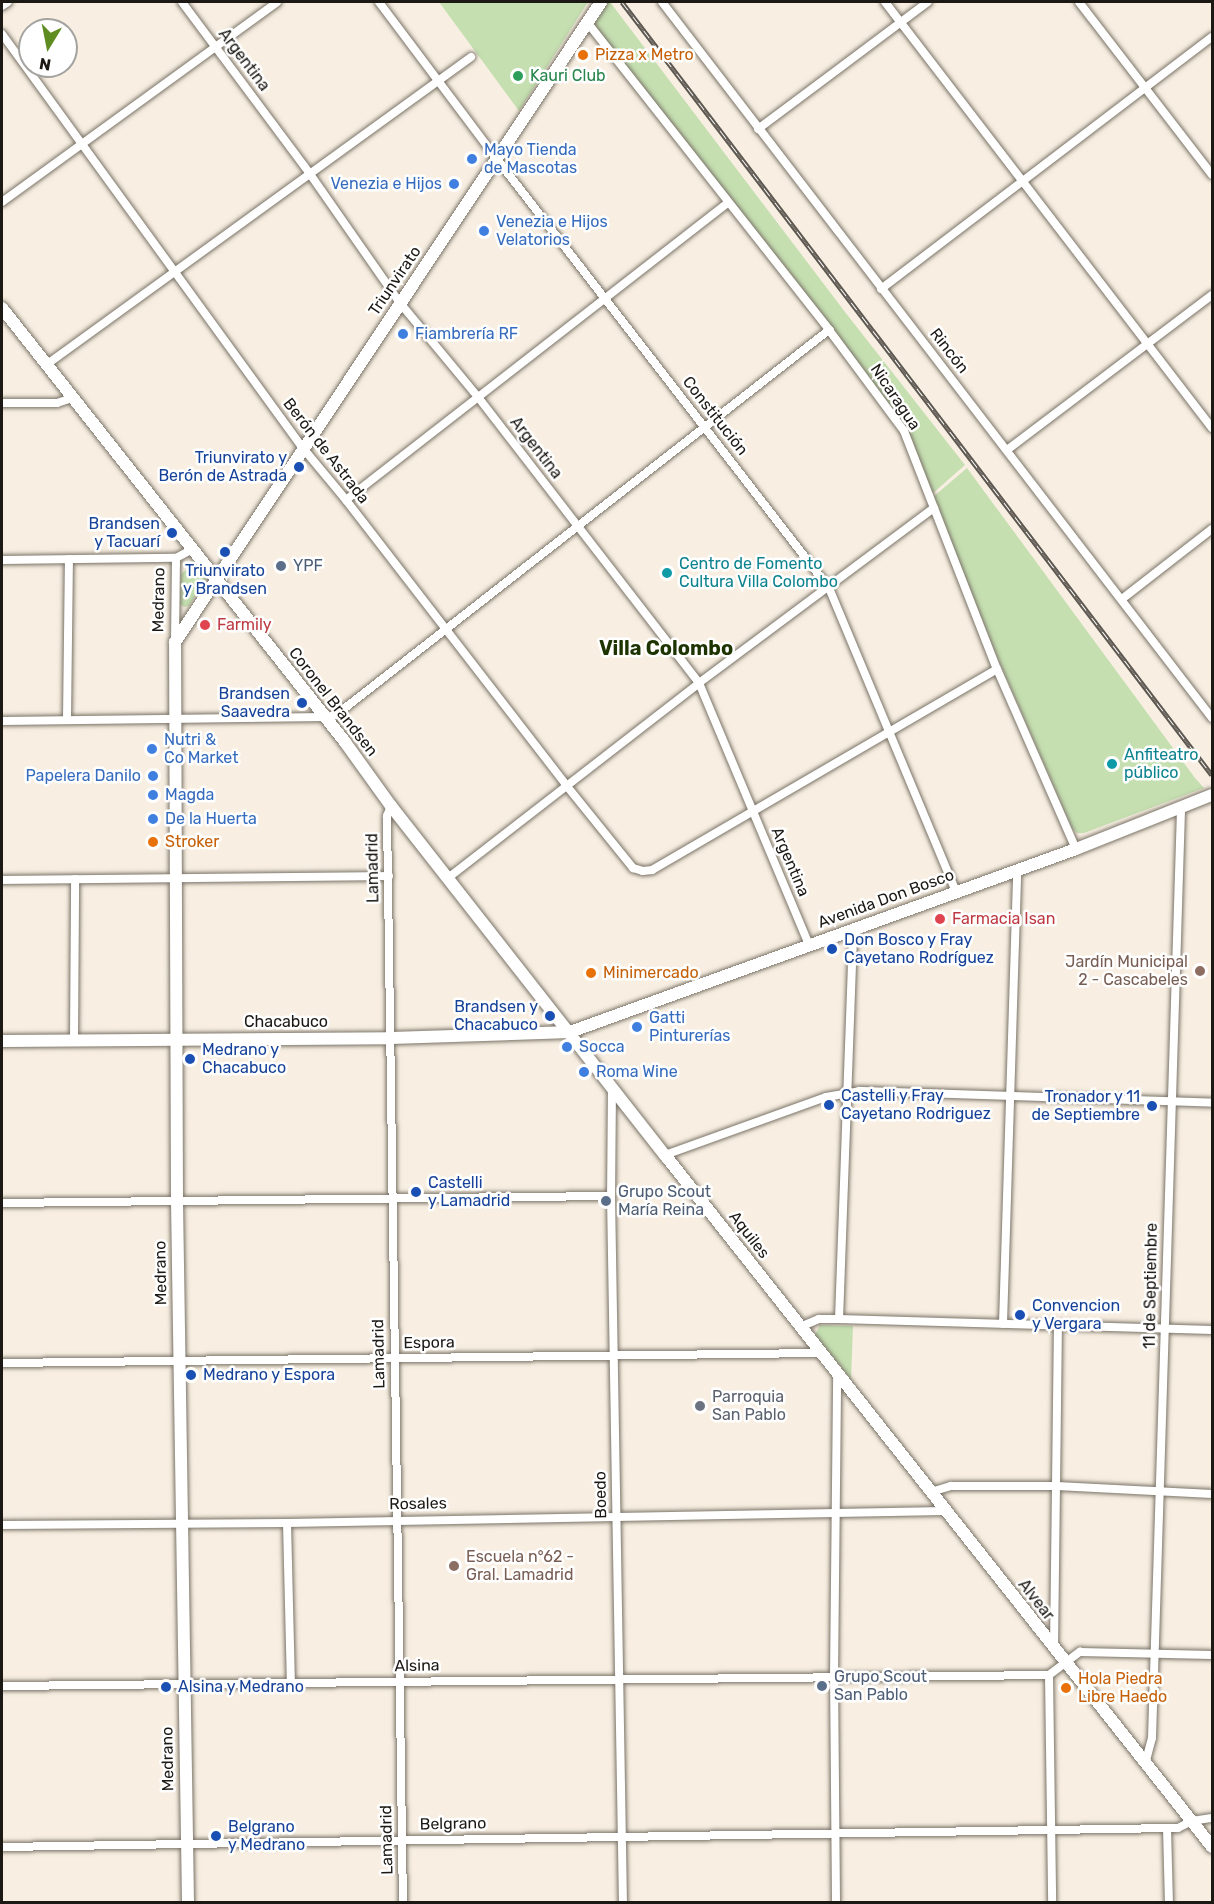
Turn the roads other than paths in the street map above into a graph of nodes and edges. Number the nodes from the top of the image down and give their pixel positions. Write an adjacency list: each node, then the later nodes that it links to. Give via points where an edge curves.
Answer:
1 (8, 2): 10 (street)
2 (182, 2): 15 (street, Argentina)
3 (277, 2): 15 (street)
4 (379, 2): 17 (street, Constitución)
5 (601, 2): 11 (street, Triunvirato)
6 (662, 2): 19 (street, Rincón)
7 (885, 2): 12 (street)
8 (928, 2): 12 (street)
9 (1079, 2): 18 (street)
10 (2, 6)
11 (587, 22): 21 (street, Triunvirato); 26 (street, Nicaragua)
12 (901, 22): 19 (street); 24 (street)
13 (2, 34): 20 (street, Berón de Astrada)
14 (1212, 37): 18 (street)
15 (215, 47): 20 (street); 22 (street, Argentina)
16 (471, 57): 17 (street)
17 (437, 81): 21 (street, Constitución); 22 (street)
18 (1146, 88): 23 (street); 24 (street)
19 (758, 129): 28 (street, Rincón)
20 (82, 143): 25 (street); 27 (street, Berón de Astrada)
21 (496, 158): 30 (street, Constitución); 31 (street, Triunvirato)
22 (310, 174): 27 (street); 31 (street, Argentina)
23 (1212, 175)
24 (1022, 180): 28 (street); 34 (street)
25 (2, 201)
26 (727, 203): 30 (street); 33 (street, Nicaragua)
27 (174, 272): 35 (street); 41 (street, Berón de Astrada)
28 (881, 289): 42 (street, Rincón)
29 (1212, 294): 34 (street)
30 (605, 298): 37 (street); 39 (street, Constitución)
31 (400, 303): 37 (street, Argentina); 41 (street, Triunvirato)
32 (2, 308): 35 (street, Coronel Brandsen)
33 (829, 330): 39 (street); 44 (street, Nicaragua, via 904,431)
34 (1148, 344): 40 (street); 42 (street)
35 (46, 365): 36 (street, Coronel Brandsen)
36 (72, 398): 38 (street, via 57,403); 47 (street, Coronel Brandsen)
37 (478, 398): 43 (street); 45 (street, Argentina)
38 (2, 403)
39 (704, 426): 45 (street); 52 (street, Constitución)
40 (1212, 428)
41 (302, 447): 43 (street, Berón de Astrada); 51 (street, Triunvirato)
42 (1007, 450): 53 (street, Rincón)
43 (346, 500): 54 (street, Berón de Astrada)
44 (934, 508): 52 (street); 56 (street, Nicaragua)
45 (577, 526): 54 (street); 57 (street, Argentina)
46 (1212, 529): 53 (street)
47 (193, 549): 48 (street); 51 (street, Coronel Brandsen)
48 (176, 558): 49 (street); 55 (street, Medrano)
49 (69, 559): 50 (street); 60 (street)
50 (2, 560)
51 (216, 579): 55 (street, Medrano); 58 (street, Coronel Brandsen)
52 (829, 588): 57 (street); 63 (street, Constitución)
53 (1122, 599): 59 (street, Rincón)
54 (445, 629): 58 (street, via 336,714); 64 (street, Berón de Astrada)
55 (175, 642): 61 (street, Medrano)
56 (998, 669): 63 (street); 69 (street, Nicaragua)
57 (699, 683): 64 (street); 68 (street, Argentina)
58 (325, 717): 61 (street); 66 (street, Coronel Brandsen)
59 (1212, 718)
60 (67, 719): 61 (street); 62 (street)
61 (174, 719): 74 (street, Medrano)
62 (2, 720)
63 (891, 733): 68 (street); 76 (street, Constitución)
64 (566, 785): 68 (street, Berón de Astrada, via 633,868 643,871 652,870); 72 (street)
65 (1212, 795): 67 (street, Avenida Don Bosco)
66 (391, 806): 71 (street, Lamadrid, via 387,816); 72 (street, Coronel Brandsen)
67 (1181, 808): 69 (street, Avenida Don Bosco); 87 (street, 11 de Septiembre)
68 (753, 812): 78 (street, Argentina)
69 (1076, 849): 70 (street, Avenida Don Bosco)
70 (1017, 870): 76 (street, Avenida Don Bosco); 86 (street)
71 (389, 876): 74 (street); 80 (street, Lamadrid)
72 (448, 878): 79 (street, Coronel Brandsen)
73 (75, 879): 74 (street); 75 (street); 82 (street)
74 (175, 879): 81 (street, Medrano)
75 (2, 880)
76 (956, 891): 77 (street, Avenida Don Bosco)
77 (853, 930): 78 (street, Avenida Don Bosco); 85 (street)
78 (809, 945): 79 (street, Avenida Don Bosco)
79 (570, 1032): 80 (street, Chacabuco); 84 (street, Aquiles)
80 (391, 1038): 81 (street, Chacabuco); 91 (street, Lamadrid)
81 (176, 1039): 82 (street, Chacabuco); 92 (street, Medrano)
82 (74, 1040): 83 (street, Chacabuco)
83 (2, 1041)
84 (612, 1088): 89 (street, Aquiles); 90 (street, Boedo)
85 (848, 1093): 86 (street); 89 (street, via 826,1096); 94 (street)
86 (1010, 1097): 87 (street); 95 (street)
87 (1170, 1101): 88 (street); 98 (street, 11 de Septiembre)
88 (1212, 1102)
89 (665, 1155): 97 (street, Aquiles)
90 (611, 1196): 91 (street); 101 (street, Boedo)
91 (392, 1198): 92 (street); 102 (street, Lamadrid)
92 (177, 1201): 93 (street); 103 (street, Medrano)
93 (2, 1203)
94 (839, 1319): 95 (street); 97 (street, via 819,1319)
95 (1003, 1324): 96 (street)
96 (1058, 1326): 98 (street); 106 (street)
97 (800, 1327): 100 (street, Aquiles)
98 (1165, 1329): 99 (street); 108 (street, 11 de Septiembre)
99 (1212, 1330)
100 (822, 1353): 101 (street, Espora); 105 (street, Aquiles)
101 (614, 1355): 102 (street, Espora); 112 (street, Boedo)
102 (394, 1359): 103 (street, Espora); 113 (street, Lamadrid)
103 (179, 1360): 104 (street, Espora); 114 (street, Medrano)
104 (2, 1363)
105 (837, 1371): 107 (street, Alvear); 111 (street)
106 (1057, 1486): 107 (street, via 951,1486); 108 (street); 117 (street)
107 (931, 1492): 110 (street, Alvear)
108 (1159, 1492): 109 (street); 118 (street, 11 de Septiembre)
109 (1212, 1494)
110 (945, 1511): 111 (street, Rosales); 117 (street, Alvear)
111 (835, 1514): 112 (street, Rosales); 122 (street)
112 (616, 1516): 113 (street, Rosales); 123 (street, Boedo)
113 (397, 1519): 115 (street, Rosales); 125 (street, Lamadrid)
114 (181, 1523): 115 (street, Rosales); 116 (street, Rosales); 126 (street, Medrano)
115 (288, 1523): 124 (street)
116 (2, 1524)
117 (1054, 1649): 120 (street, Alvear)
118 (1154, 1653): 119 (street); 120 (street, via 1080,1652); 128 (street, 11 de Septiembre, via 1152,1738)
119 (1212, 1655)
120 (1065, 1663): 121 (street); 128 (street, Alvear)
121 (1049, 1675): 122 (street, Alsina); 132 (street)
122 (834, 1676): 123 (street, Alsina); 133 (street)
123 (619, 1678): 125 (street, Alsina); 134 (street, Boedo)
124 (291, 1682): 125 (street, Alsina); 126 (street, Alsina)
125 (399, 1682): 135 (street, Lamadrid)
126 (183, 1683): 127 (street, Alsina); 136 (street, Medrano)
127 (2, 1686)
128 (1145, 1764): 130 (street, Alvear)
129 (1212, 1818): 130 (street, Belgrano)
130 (1192, 1821): 131 (street, Belgrano); 138 (street, Alvear)
131 (1167, 1828): 132 (street, Belgrano); 144 (street)
132 (1050, 1830): 133 (street, Belgrano); 143 (street)
133 (834, 1834): 134 (street, Belgrano); 142 (street)
134 (622, 1837): 135 (street, Belgrano); 141 (street, Boedo)
135 (403, 1839): 136 (street, Belgrano); 140 (street, Lamadrid)
136 (186, 1843): 137 (street, Belgrano); 139 (street, Medrano)
137 (2, 1847)
138 (1212, 1847)
139 (188, 1902)
140 (404, 1902)
141 (623, 1902)
142 (836, 1902)
143 (1052, 1902)
144 (1169, 1902)

